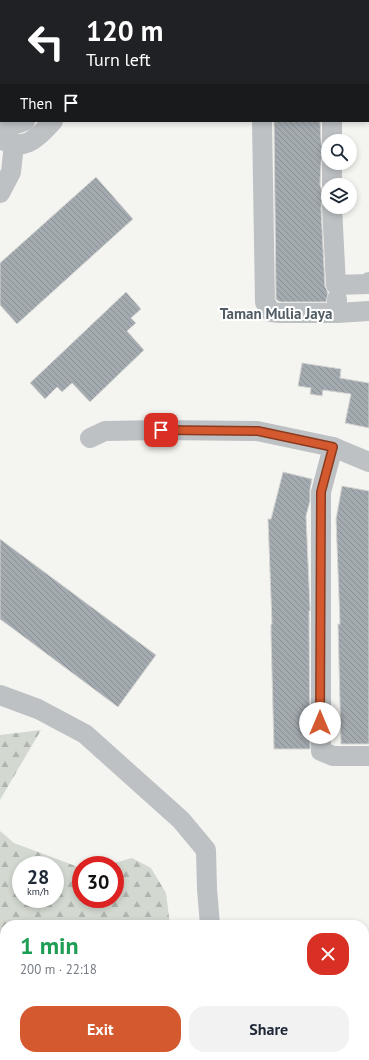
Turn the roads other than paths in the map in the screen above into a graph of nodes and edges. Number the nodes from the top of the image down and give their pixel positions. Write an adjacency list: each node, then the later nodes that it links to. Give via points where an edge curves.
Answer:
1 (22, 122): 5 (street)
2 (52, 122): 7 (street, via 31,142)
3 (262, 122): 13 (street, via 265,302 271,312 280,314)
4 (332, 122): 6 (street)
5 (0, 127)
6 (332, 134)
7 (7, 142): 8 (street, via 11,172)
8 (0, 193)
9 (332, 214): 11 (street)
10 (369, 282): 11 (street)
11 (336, 285): 13 (street)
12 (369, 311): 13 (street)
13 (337, 313)
14 (90, 438): 15 (street, via 105,431 258,431)
15 (333, 447): 16 (street); 18 (street, via 321,492 321,751 333,756)
16 (369, 462)
17 (0, 695): 19 (street, via 38,709 85,734 181,820 206,850)
18 (369, 756)
19 (210, 920)

